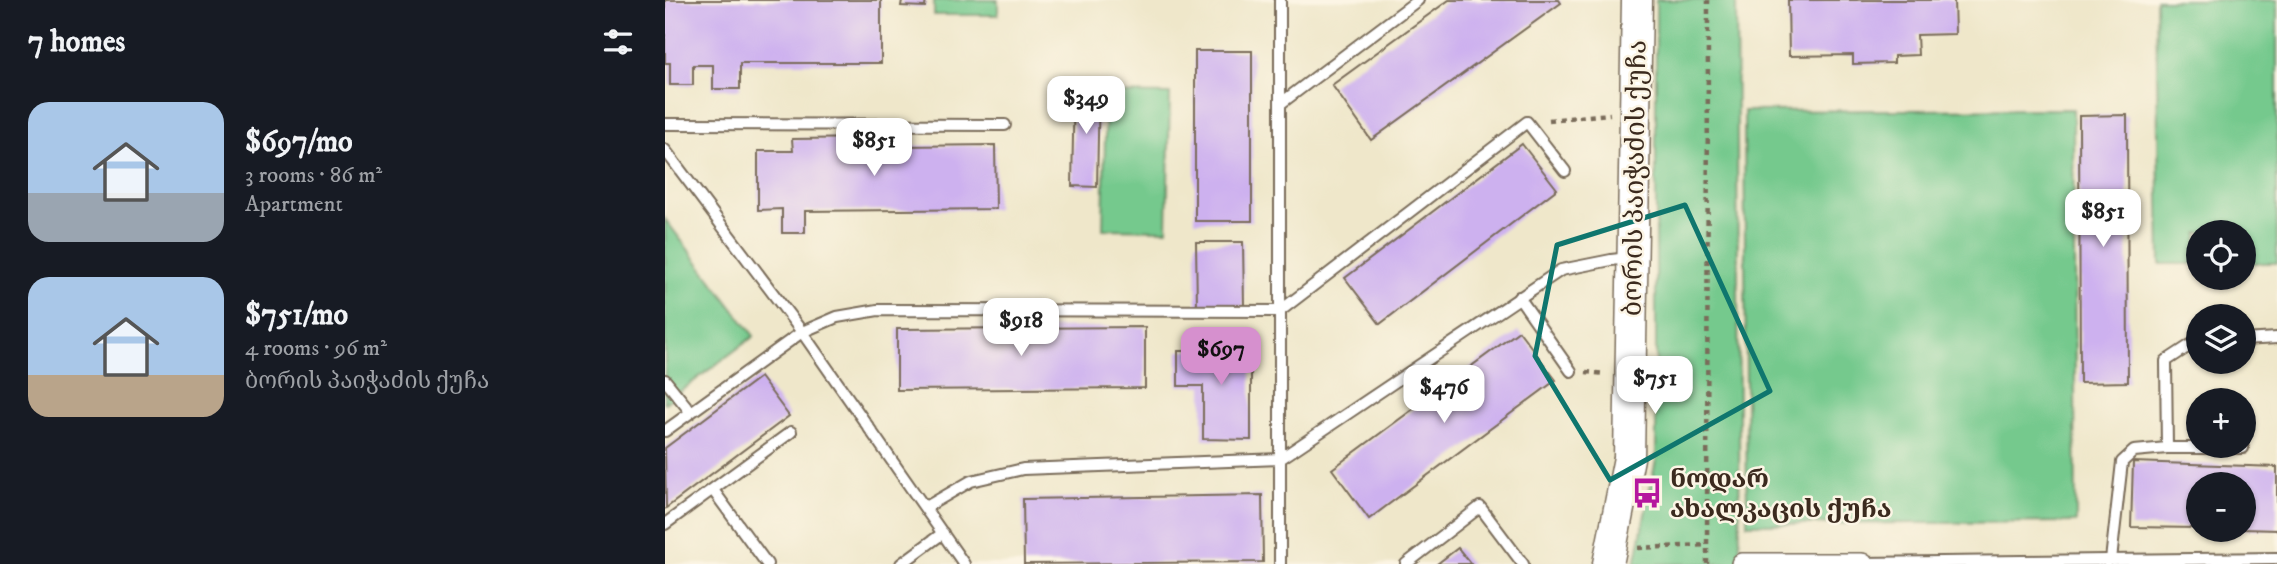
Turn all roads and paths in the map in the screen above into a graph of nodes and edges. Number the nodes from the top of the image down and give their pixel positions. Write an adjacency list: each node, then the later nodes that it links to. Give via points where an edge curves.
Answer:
1 (1280, 0): 5 (lane)
2 (1418, 0): 5 (lane)
3 (1637, 0): 12 (street, ბორის პაიჭაძის ქუჩა)
4 (1708, 0): 31 (path)
5 (1280, 104): 14 (lane)
6 (1613, 114): 7 (path)
7 (1527, 122): 11 (lane); 14 (lane)
8 (665, 124): 9 (lane)
9 (1005, 125)
10 (665, 150): 15 (lane)
11 (1565, 171)
12 (1632, 258): 13 (lane, via 1560,270); 42 (street, ბორის პაიჭაძის ქუჩა, via 1629,457)
13 (1519, 297): 19 (lane); 26 (lane)
14 (1280, 311): 15 (lane, via 878,310 837,317); 26 (lane)
15 (802, 332): 21 (lane); 28 (lane)
16 (2277, 338): 17 (lane)
17 (2256, 339)
18 (2186, 348): 24 (lane, via 2166,361)
19 (1571, 371)
20 (665, 380): 21 (lane)
21 (690, 411): 22 (lane)
22 (665, 431)
23 (791, 432): 27 (lane)
24 (2167, 447): 25 (lane); 34 (lane, via 2134,451 2122,462)
25 (2186, 447)
26 (1280, 459): 28 (lane, via 1023,469 971,481); 39 (lane)
27 (713, 490): 29 (lane); 36 (lane)
28 (926, 507): 30 (lane)
29 (665, 524)
30 (943, 533): 37 (lane); 38 (lane)
31 (1707, 545): 32 (path); 43 (path)
32 (1635, 548)
33 (2277, 558): 35 (lane)
34 (2111, 560): 35 (lane); 45 (lane)
35 (2229, 562)
36 (767, 564)
37 (901, 564)
38 (964, 564)
39 (1280, 564)
40 (1406, 564): 41 (lane, via 1480,508)
41 (1523, 564)
42 (1608, 564)
43 (1707, 564)
44 (1745, 564): 45 (street)
45 (1862, 564)

